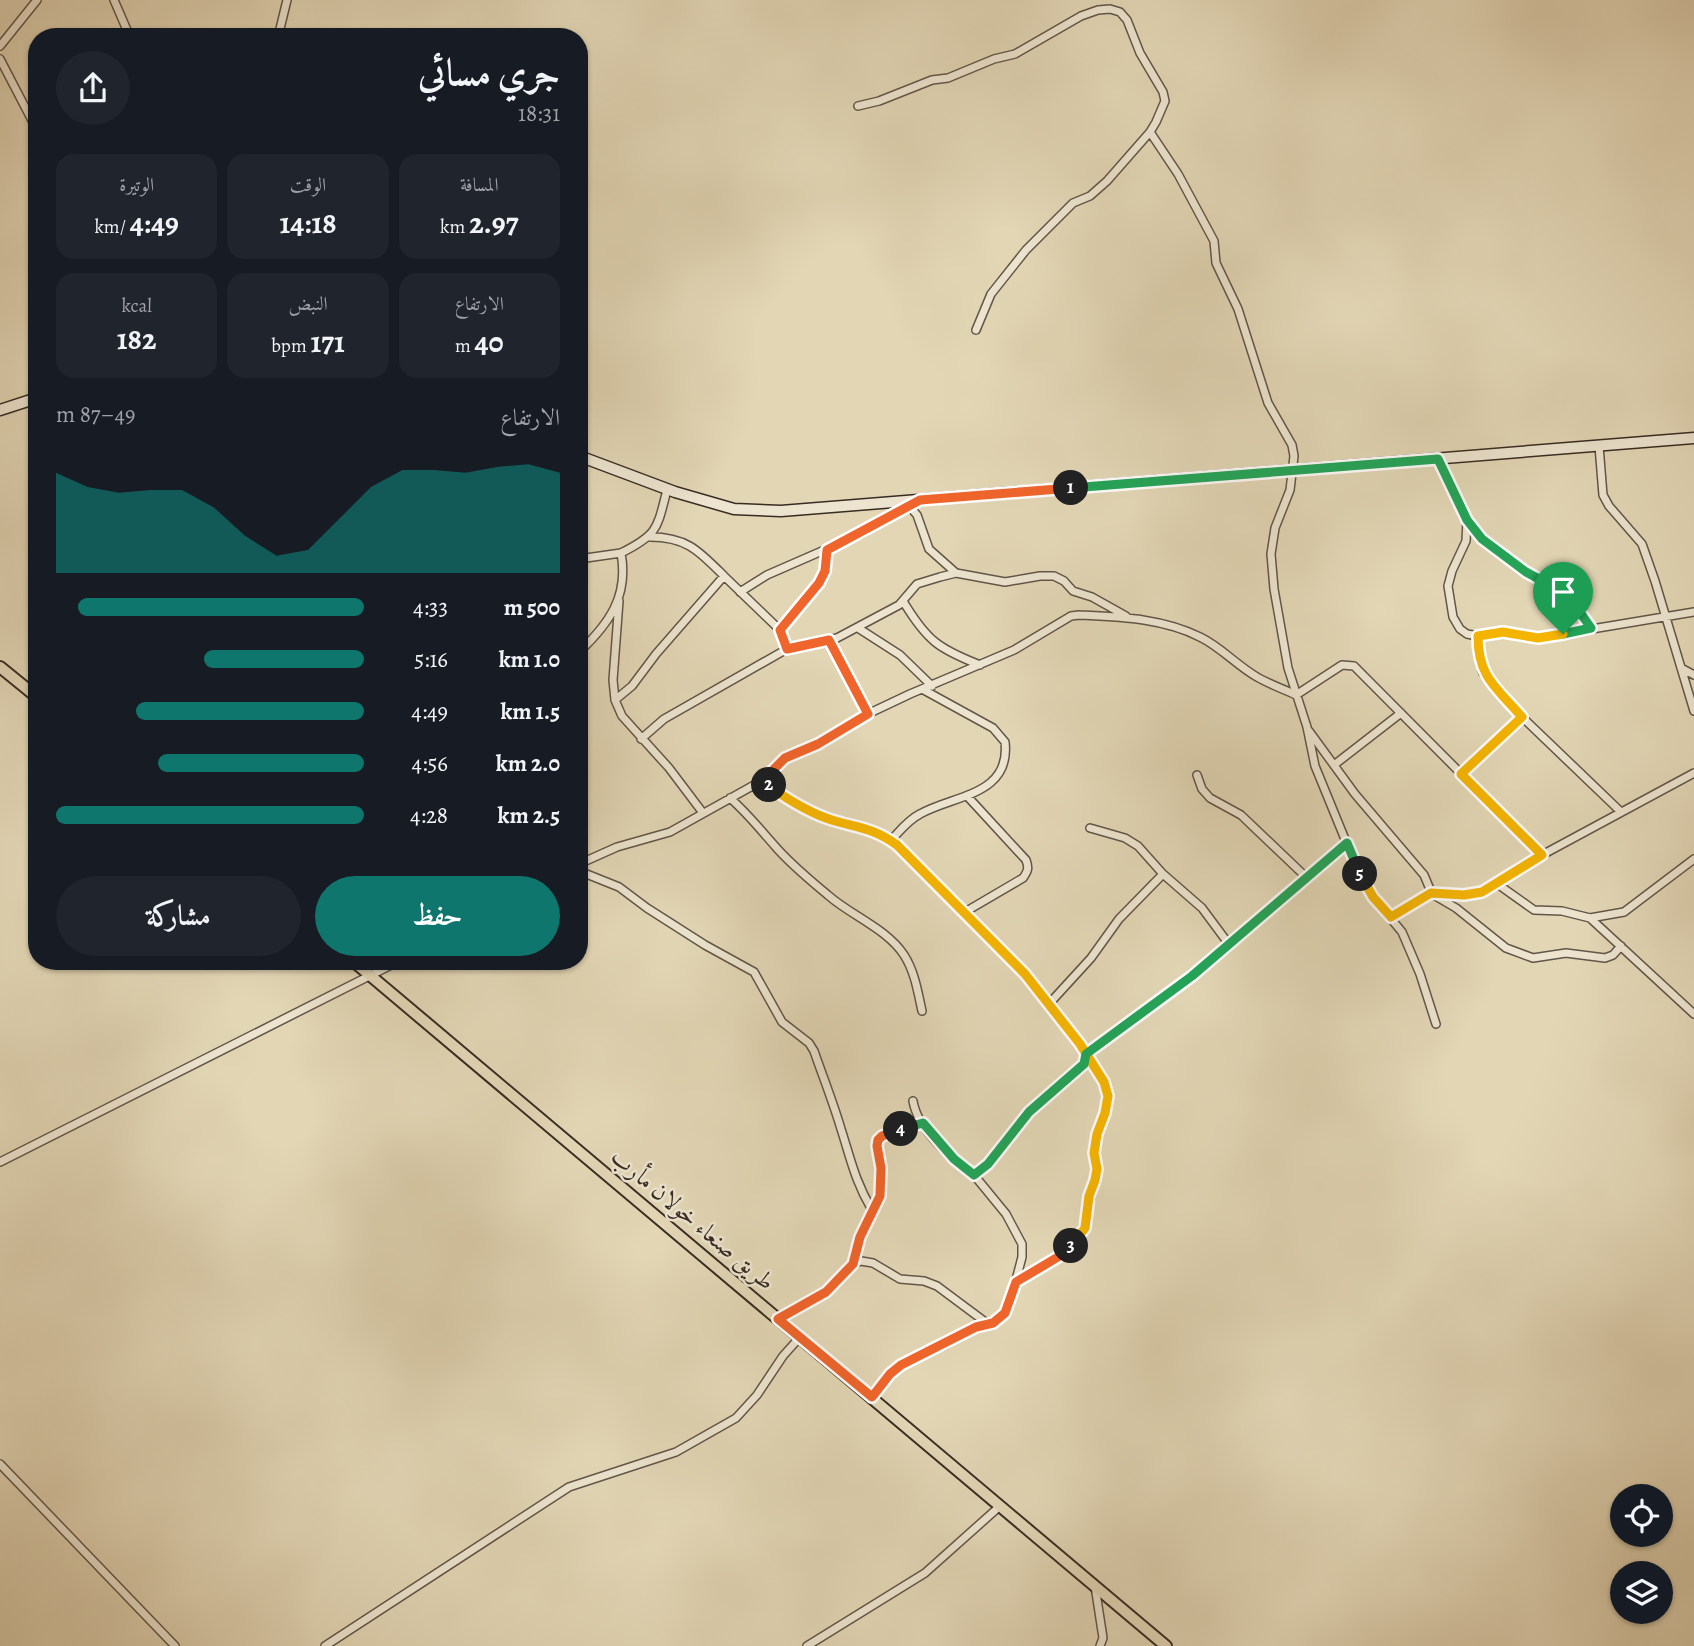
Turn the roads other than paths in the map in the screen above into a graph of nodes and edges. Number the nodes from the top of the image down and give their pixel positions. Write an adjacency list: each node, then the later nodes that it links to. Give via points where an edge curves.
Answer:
1 (37, 0): 6 (street)
2 (114, 0): 4 (street)
3 (287, 0): 5 (street)
4 (126, 28)
5 (280, 28)
6 (0, 45)
7 (0, 59): 9 (street)
8 (858, 106): 10 (street, via 1015,54 1081,16 1110,9 1126,20 1163,92 1165,101)
9 (28, 113)
10 (1150, 132): 11 (street, via 1107,181 1064,210 1026,250 991,294); 19 (street, via 1214,241 1216,263 1238,309 1268,403 1292,445)
11 (976, 330)
12 (28, 401): 13 (street)
13 (0, 410)
14 (1689, 438): 15 (street); 16 (street)
15 (1694, 445)
16 (1599, 446): 18 (street); 35 (street, via 1604,495 1642,544)
17 (588, 459): 20 (street)
18 (1438, 459): 19 (street); 23 (street)
19 (1293, 470): 21 (street); 50 (street, via 1271,554 1281,636)
20 (667, 489): 21 (street, via 734,509 781,511); 24 (street, via 658,525)
21 (920, 500): 22 (street)
22 (909, 506): 25 (street); 28 (street, via 929,549)
23 (1467, 520): 37 (street, via 1482,539 1526,572 1568,595); 39 (street, via 1466,541 1448,586 1453,617 1460,629)
24 (650, 537): 26 (street); 29 (street, via 684,541)
25 (827, 550): 30 (street, via 767,575); 38 (street, via 819,583)
26 (621, 553): 27 (street); 31 (street)
27 (588, 558)
28 (956, 573): 32 (street, via 917,584); 34 (street, via 1005,582 1055,576 1073,591)
29 (724, 576): 30 (street); 51 (street, via 632,686)
30 (740, 592): 38 (street)
31 (619, 601): 41 (street); 51 (street)
32 (903, 601): 36 (street); 43 (street, via 936,645)
33 (1694, 612): 35 (street)
34 (1130, 618): 43 (street, via 1072,617); 50 (street, via 1157,621 1199,636 1257,677)
35 (1665, 618): 37 (street); 45 (street)
36 (858, 628): 40 (street); 47 (street, via 900,655)
37 (1591, 628): 39 (street, via 1538,638 1503,632)
38 (780, 630): 42 (street)
39 (1478, 636): 55 (street, via 1483,673)
40 (829, 640): 42 (street); 54 (street)
41 (588, 644)
42 (787, 649): 57 (street, via 664,719)
43 (980, 665): 47 (street)
44 (0, 667): 49 (main road)
45 (1681, 668): 46 (street); 52 (street)
46 (1694, 675)
47 (932, 685): 48 (street)
48 (922, 689): 54 (street); 63 (street, via 993,728 1005,742 1004,766 991,783)
49 (28, 690)
50 (1296, 695): 53 (street, via 1347,664); 56 (street)
51 (615, 700): 57 (street)
52 (1694, 710)
53 (1401, 713): 58 (street); 60 (street)
54 (868, 714): 62 (street, via 785,758)
55 (1522, 717): 60 (street); 65 (street)
56 (1307, 727): 58 (street); 69 (street, via 1315,765)
57 (641, 739): 66 (street, via 670,768)
58 (1335, 765): 77 (street, via 1424,875)
59 (1694, 773): 65 (street)
60 (1461, 774): 70 (street)
61 (1197, 775): 75 (street, via 1210,799 1241,815)
62 (763, 780): 64 (street); 68 (street, via 822,817 864,827)
63 (968, 797): 68 (street, via 922,813); 78 (street, via 1026,860 1028,872)
64 (730, 798): 66 (street); 87 (street, via 824,892 903,953)
65 (1620, 811): 70 (street)
66 (703, 813): 72 (street, via 670,832)
67 (1090, 828): 73 (street, via 1138,846)
68 (891, 841): 78 (street)
69 (1347, 843): 75 (street); 79 (street, via 1368,889)
70 (1542, 855): 76 (street)
71 (1694, 859): 80 (street, via 1624,912)
72 (588, 860)
73 (1163, 874): 81 (street, via 1202,908); 86 (street)
74 (588, 875): 95 (street, via 619,887 754,972 782,1023 814,1051 856,1180)
75 (1306, 877): 81 (street)
76 (1496, 884): 77 (street, via 1464,895); 80 (street, via 1534,910)
77 (1432, 894): 79 (street); 82 (street, via 1506,948 1533,958 1566,953 1605,958)
78 (965, 912): 86 (street)
79 (1391, 917): 89 (street, via 1420,974)
80 (1590, 918): 82 (street)
81 (1228, 943): 90 (street, via 1192,976)
82 (1621, 946): 88 (street)
83 (364, 970): 85 (main road, طريق صنعاء خولان مأرب)
84 (382, 970): 85 (street)
85 (371, 976): 93 (street); 98 (main road, طريق صنعاء خولان مأرب)
86 (1048, 1004): 90 (street)
87 (922, 1011)
88 (1694, 1014)
89 (1436, 1024)
90 (1086, 1054): 94 (street, via 1084,1064 1029,1112); 97 (street, via 1108,1096 1097,1134 1097,1169 1085,1228 1063,1254)
91 (913, 1101): 92 (street)
92 (923, 1123): 94 (street); 95 (street, via 878,1140 880,1196)
93 (0, 1162)
94 (974, 1175): 97 (street, via 1006,1214 1022,1244)
95 (872, 1210): 96 (street)
96 (853, 1264): 98 (street, via 826,1292); 99 (street, via 873,1263 900,1279 924,1280)
97 (1016, 1282): 99 (street, via 1005,1313)
98 (778, 1319): 100 (main road, طريق صنعاء خولان مأرب)
99 (988, 1324): 101 (street, via 901,1365)
100 (800, 1336): 101 (main road, طريق صنعاء خولان مأرب); 106 (street, via 736,1418 676,1452 569,1487)
101 (872, 1397): 103 (main road, طريق صنعاء خولان مأرب)
102 (0, 1464): 105 (street)
103 (1000, 1506): 104 (main road, طريق صنعاء خولان مأرب); 107 (street, via 925,1573)
104 (1095, 1587): 108 (street, via 1103,1638); 109 (main road, طريق صنعاء خولان مأرب)
105 (175, 1646)
106 (325, 1646)
107 (807, 1646)
108 (1100, 1646)
109 (1166, 1646)

